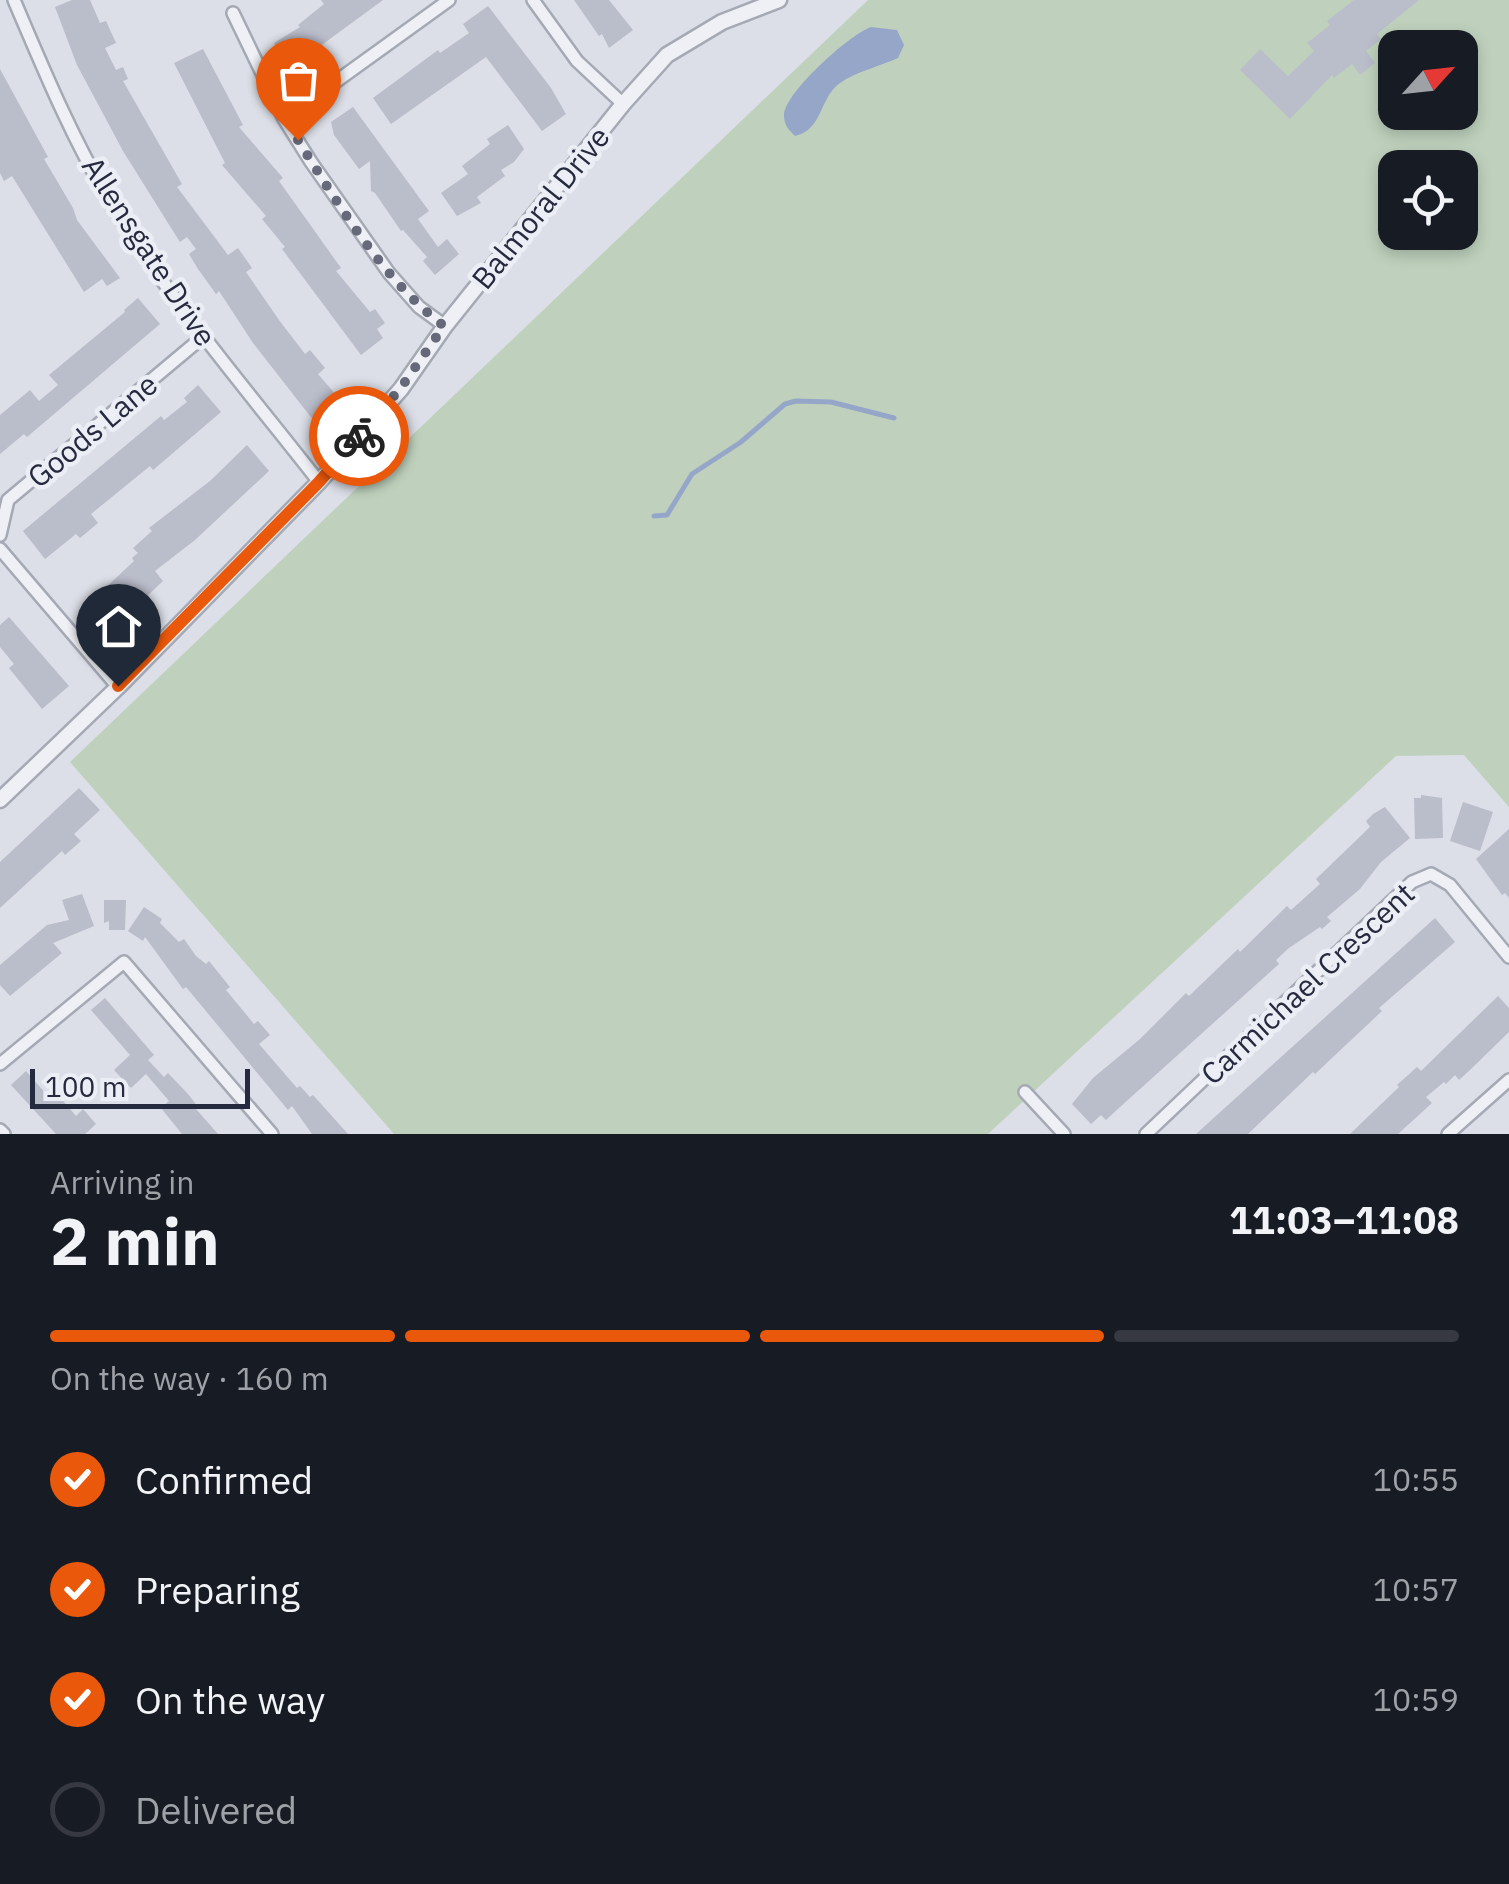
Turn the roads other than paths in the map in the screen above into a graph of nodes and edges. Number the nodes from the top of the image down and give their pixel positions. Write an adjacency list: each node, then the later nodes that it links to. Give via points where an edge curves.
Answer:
1 (14, 0): 9 (street, Allensgate Drive, via 110,201)
2 (449, 0): 7 (street)
3 (533, 0): 6 (street, via 577,61)
4 (779, 0): 6 (street, Balmoral Drive, via 722,22 668,55)
5 (232, 13): 7 (street)
6 (622, 104): 8 (street, Balmoral Drive)
7 (284, 118): 8 (street, via 389,274)
8 (444, 326): 10 (street, Balmoral Drive, via 400,389)
9 (204, 336): 10 (street, Allensgate Drive); 11 (street, Goods Lane, via 8,500)
10 (319, 482): 13 (street, Balmoral Drive)
11 (0, 534)
12 (0, 549): 13 (street)
13 (118, 686): 14 (street, Balmoral Drive)
14 (0, 800)
15 (1509, 957): 21 (street, Carmichael Crescent, via 1450,884 1431,874 1412,882)
16 (0, 1064): 19 (street, via 124,962)
17 (1509, 1080): 22 (street)
18 (1026, 1092): 20 (street)
19 (272, 1134)
20 (1064, 1134)
21 (1146, 1134)
22 (1448, 1134)

